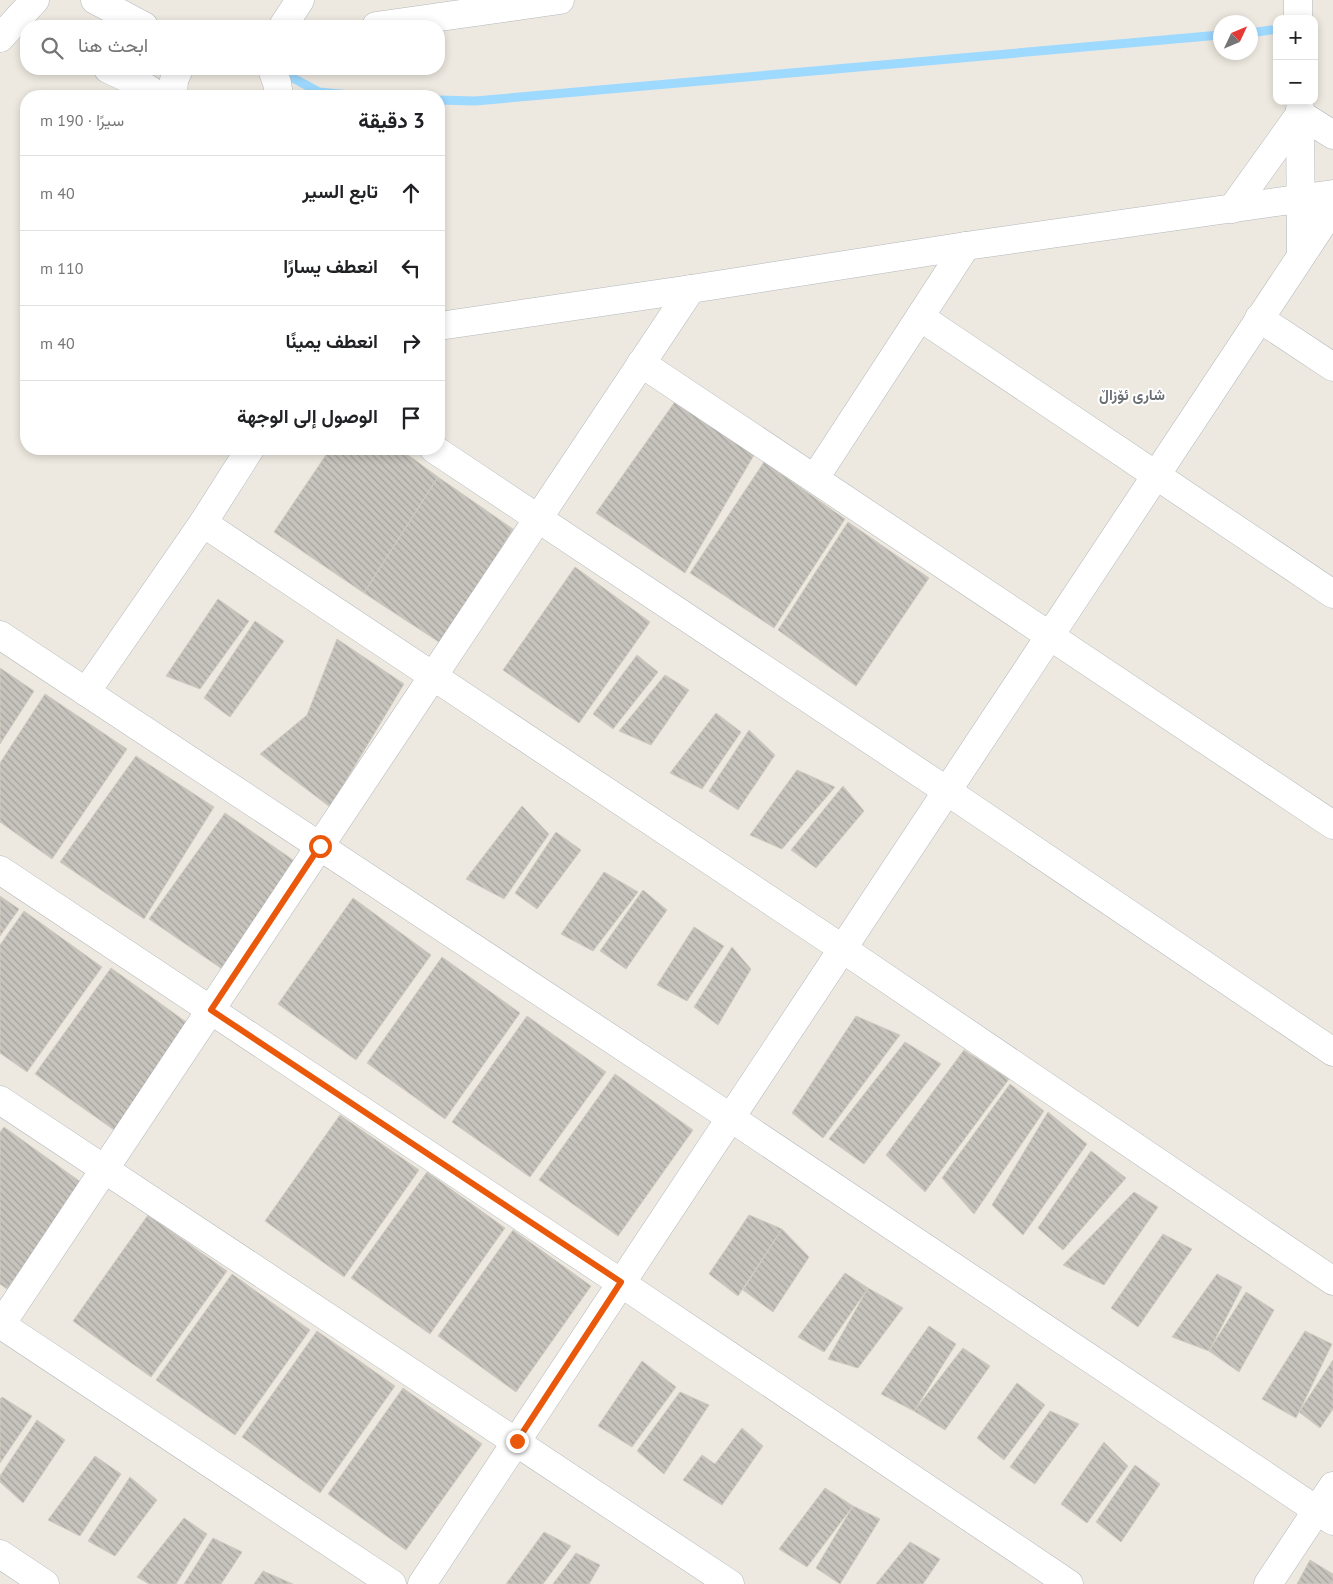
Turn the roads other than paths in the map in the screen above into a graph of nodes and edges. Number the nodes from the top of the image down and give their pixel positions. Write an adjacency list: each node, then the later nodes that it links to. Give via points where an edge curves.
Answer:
1 (35, 0): 8 (street)
2 (95, 0): 9 (street)
3 (300, 0): 10 (street)
4 (560, 0): 6 (street)
5 (1298, 0): 7 (street)
6 (487, 6): 11 (street)
7 (1298, 15)
8 (21, 20)
9 (133, 20)
10 (287, 20)
11 (409, 20)
12 (121, 75): 15 (street)
13 (176, 75): 16 (street)
14 (274, 75): 17 (street)
15 (150, 90)
16 (173, 90)
17 (278, 90)
18 (1300, 108): 19 (street); 21 (street); 23 (street)
19 (1333, 135)
20 (1333, 194): 21 (street)
21 (1302, 199): 23 (street); 25 (street)
22 (1333, 208): 25 (street)
23 (1232, 209): 24 (street)
24 (966, 246): 26 (street); 27 (street)
25 (1301, 255): 28 (street)
26 (691, 290): 29 (street); 30 (street)
27 (920, 317): 34 (street); 35 (street)
28 (1259, 318): 31 (street); 34 (street)
29 (445, 325)
30 (642, 363): 35 (street); 36 (street)
31 (1333, 368)
32 (246, 455): 37 (street)
33 (443, 455): 36 (street)
34 (1156, 475): 38 (street); 40 (street)
35 (815, 478): 40 (street)
36 (539, 518): 41 (street); 43 (street)
37 (203, 523): 41 (street); 42 (street)
38 (1333, 594)
39 (0, 635): 42 (street)
40 (1050, 635): 43 (street); 44 (street)
41 (433, 676): 45 (street); 47 (street)
42 (86, 692): 45 (street)
43 (947, 791): 47 (street); 49 (street)
44 (1333, 825)
45 (320, 846): 48 (street); 51 (street)
46 (0, 870): 48 (street)
47 (842, 949): 51 (street); 53 (street)
48 (211, 1010): 52 (street); 54 (street)
49 (1333, 1052)
50 (0, 1100): 52 (street)
51 (731, 1118): 54 (street); 58 (street)
52 (105, 1169): 55 (street); 56 (street)
53 (1333, 1281)
54 (621, 1282): 56 (street); 64 (street)
55 (0, 1325): 61 (street)
56 (517, 1441): 62 (street); 63 (street)
57 (1333, 1486): 58 (street)
58 (1325, 1515): 65 (street)
59 (0, 1554): 60 (street)
60 (45, 1584)
61 (392, 1584)
62 (422, 1584)
63 (730, 1584)
64 (1069, 1584)
65 (1268, 1584)

